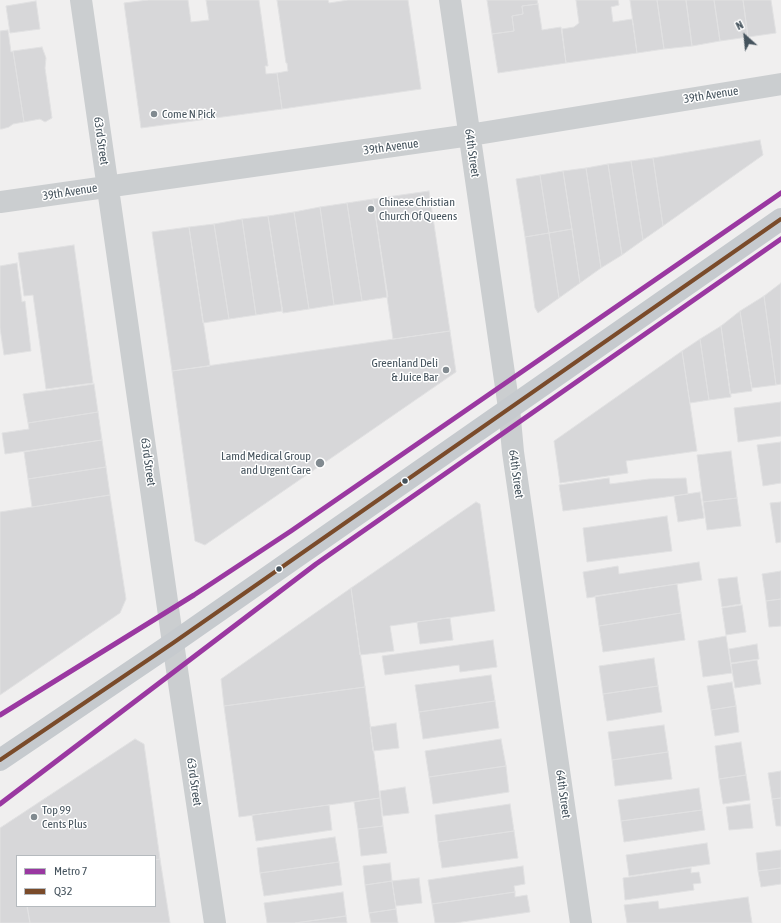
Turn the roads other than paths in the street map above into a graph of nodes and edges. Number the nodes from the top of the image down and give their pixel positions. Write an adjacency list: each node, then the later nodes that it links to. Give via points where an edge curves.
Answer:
1 (81, 0): 5 (street, 63rd Street)
2 (450, 0): 4 (street, 64th Street)
3 (781, 84): 4 (street, 39th Avenue)
4 (470, 135): 5 (street, 39th Avenue); 8 (street, 64th Street)
5 (108, 186): 6 (street, 39th Avenue); 9 (street, 63rd Street)
6 (0, 202)
7 (781, 219): 8 (main road)
8 (509, 408): 9 (main road); 12 (street, 64th Street, via 513,452)
9 (173, 642): 10 (main road); 11 (street, 63rd Street)
10 (0, 760)
11 (215, 923)
12 (581, 923)

